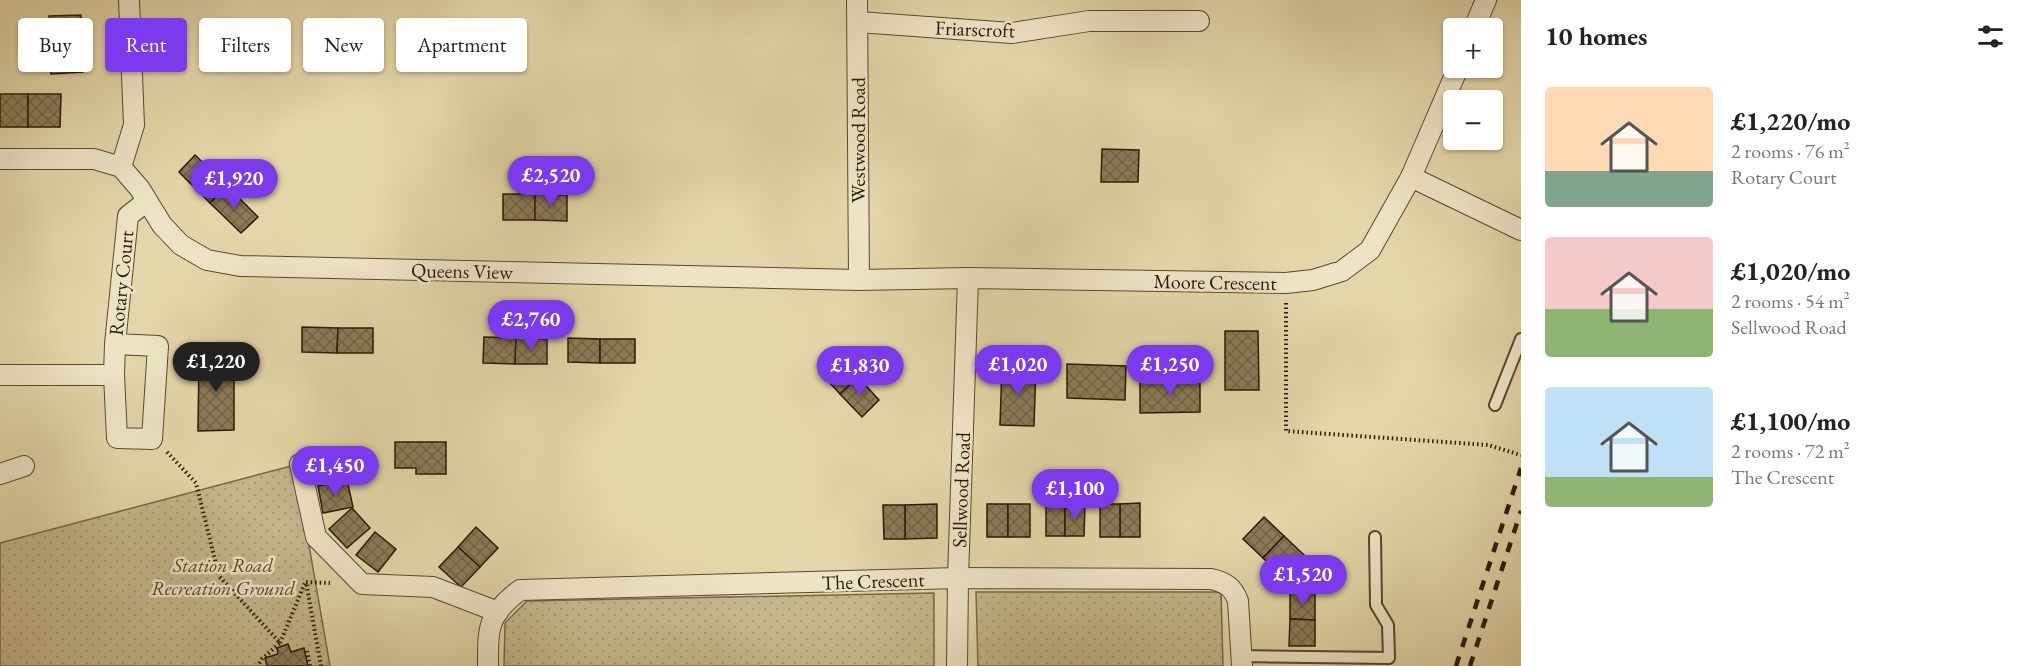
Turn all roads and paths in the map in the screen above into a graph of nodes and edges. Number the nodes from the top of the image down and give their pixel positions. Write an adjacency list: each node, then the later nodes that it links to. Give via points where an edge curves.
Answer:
1 (129, 0): 9 (street, via 134,125)
2 (857, 0): 6 (street, Westwood Road)
3 (1486, 0): 4 (street)
4 (1478, 18)
5 (1199, 21): 6 (street, Friarscroft, via 1089,21 1012,33)
6 (858, 22): 14 (street, Westwood Road)
7 (1454, 78): 10 (street, Moore Crescent)
8 (0, 159): 9 (street, via 94,159)
9 (122, 167): 11 (street, Queens View)
10 (1411, 177): 12 (street); 15 (street, Moore Crescent, via 1370,250 1342,271)
11 (147, 201): 14 (street, Queens View, via 162,225 181,244 207,260 240,266); 17 (street, Rotary Court, via 128,216)
12 (1521, 230)
13 (968, 278): 14 (street, Queens View); 15 (street, Moore Crescent); 27 (street, Sellwood Road)
14 (859, 280)
15 (1286, 283): 22 (path, via 1286,431 1488,445)
16 (1521, 339): 20 (lane)
17 (115, 344): 19 (street, Rotary Court); 21 (street, via 158,346)
18 (0, 375): 19 (street)
19 (114, 375): 21 (street, Rotary Court, via 117,438)
20 (1495, 405)
21 (152, 438): 31 (path, via 196,483 219,576)
22 (1521, 455)
23 (300, 464): 29 (street, via 316,537)
24 (24, 466): 25 (street)
25 (0, 474)
26 (1375, 537): 34 (lane, via 1376,604 1388,625 1389,658)
27 (958, 578): 30 (street, The Crescent, via 520,590); 34 (street, The Crescent, via 1224,582 1238,601); 40 (street, Sellwood Road)
28 (306, 582): 29 (path); 31 (path); 38 (path)
29 (362, 584): 30 (street, via 433,587)
30 (498, 612): 39 (street, The Crescent, via 488,629)
31 (280, 643): 33 (path)
32 (307, 651): 37 (path)
33 (262, 659): 35 (path); 36 (path)
34 (1242, 661)
35 (258, 666)
36 (263, 666)
37 (310, 666)
38 (321, 666)
39 (488, 666)
40 (957, 666)

